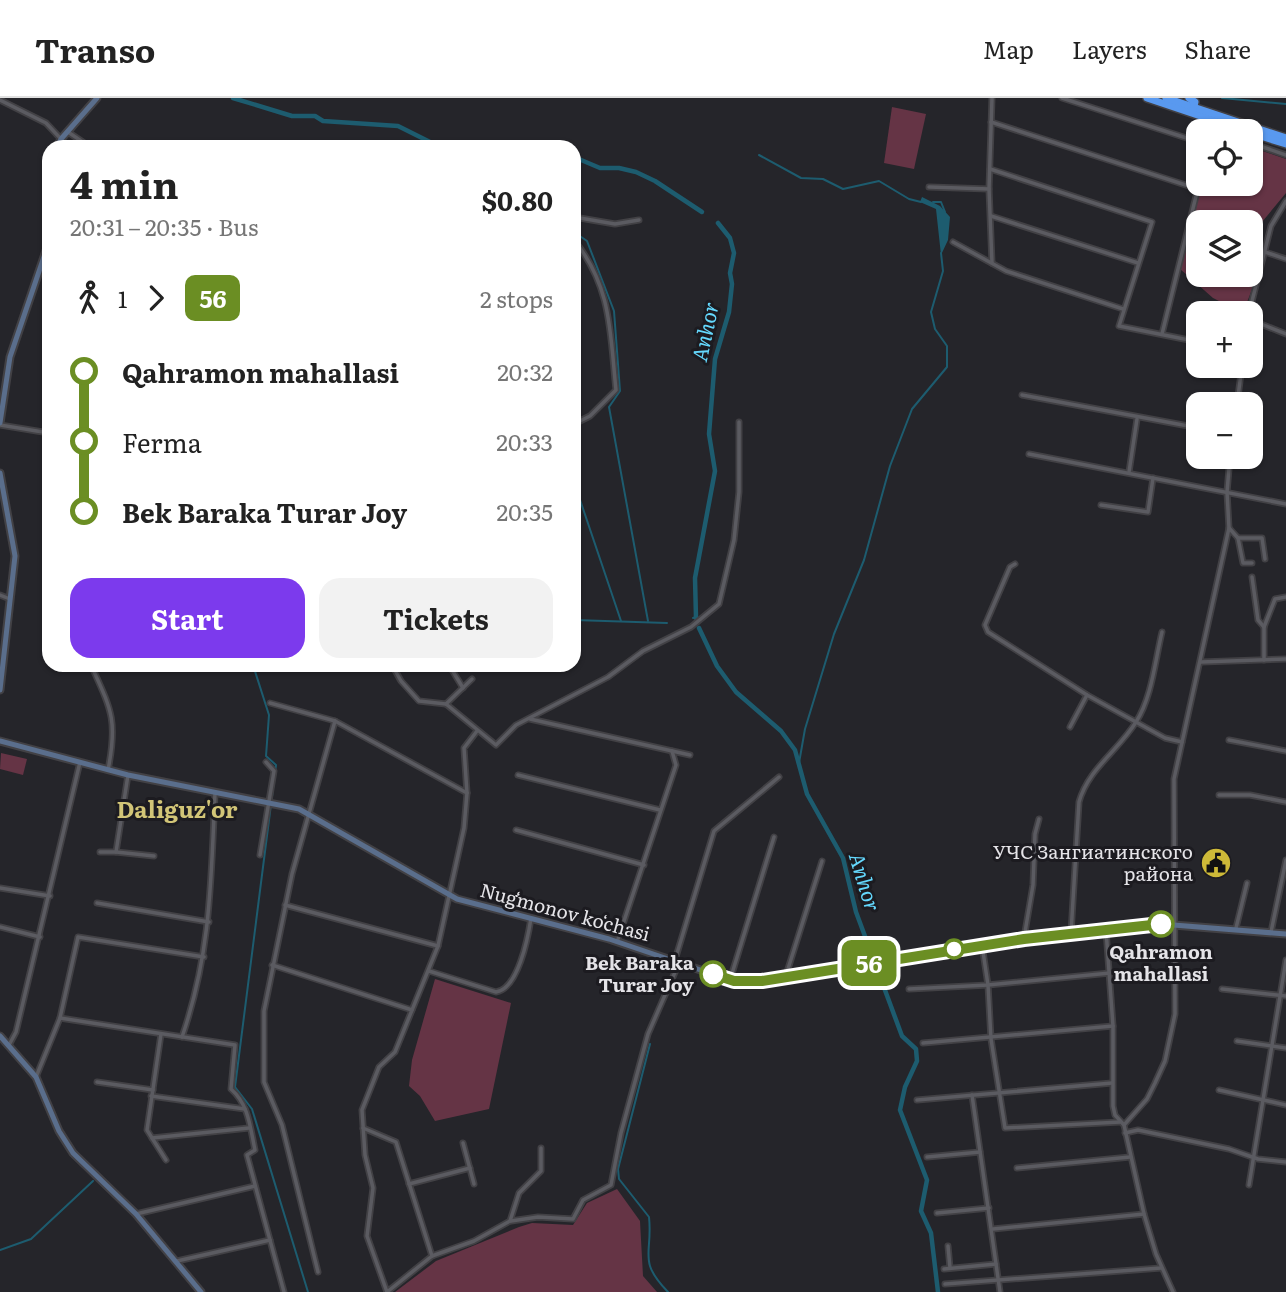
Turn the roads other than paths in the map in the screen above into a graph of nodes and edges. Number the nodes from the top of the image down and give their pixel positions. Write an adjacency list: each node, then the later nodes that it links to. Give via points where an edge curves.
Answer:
1 (97, 98): 11 (main road)
2 (992, 98): 10 (street)
3 (1062, 98): 13 (street)
4 (1147, 98): 7 (highway)
5 (1166, 98): 7 (highway)
6 (0, 100): 15 (street, via 46,123)
7 (1184, 104): 8 (highway); 8 (highway, via 1194,101)
8 (1193, 110): 9 (highway); 14 (highway)
9 (1211, 119)
10 (991, 122): 20 (street); 21 (street)
11 (68, 132): 15 (main road); 16 (street)
12 (1263, 137): 17 (highway)
13 (1186, 138)
14 (1286, 138)
15 (61, 139)
16 (80, 140)
17 (1286, 144)
18 (1263, 147): 19 (street)
19 (1286, 155)
20 (990, 169): 23 (street); 35 (street, via 1152,222)
21 (1186, 182)
22 (929, 187): 23 (street)
23 (989, 188): 26 (street)
24 (1196, 196): 39 (street)
25 (1286, 201): 31 (street, via 1271,226)
26 (990, 216): 34 (street); 35 (street)
27 (581, 218): 28 (street, via 615,224)
28 (639, 220)
29 (953, 242): 34 (street)
30 (581, 249): 44 (street, via 592,263 605,298 616,390)
31 (1265, 252): 32 (street); 36 (street)
32 (1286, 258)
33 (42, 263): 46 (main road, via 12,351)
34 (992, 263): 37 (street)
35 (1138, 263): 37 (street)
36 (1252, 301)
37 (1123, 309): 39 (street, via 1121,327)
38 (1263, 325): 40 (street)
39 (1162, 334): 41 (street)
40 (1286, 334)
41 (1186, 339)
42 (1021, 395): 43 (street, via 1112,410)
43 (1137, 419): 47 (street); 51 (street)
44 (581, 420)
45 (739, 422): 81 (street, via 742,467 738,504 719,604 691,627 643,651 608,677)
46 (0, 424): 48 (street)
47 (1186, 426)
48 (42, 432)
49 (1029, 454): 51 (street)
50 (1229, 469): 54 (street)
51 (1129, 472): 53 (street)
52 (0, 473): 65 (main road, via 15,551)
53 (1153, 478): 54 (street); 56 (street, via 1148,512)
54 (1227, 492): 55 (street); 57 (street)
55 (1286, 504)
56 (1101, 505)
57 (1229, 528): 58 (street); 71 (street)
58 (1238, 538): 59 (street, via 1262,538); 60 (street, via 1243,563)
59 (1265, 559)
60 (1252, 563)
61 (1015, 564): 78 (street, via 985,625 988,632)
62 (1252, 577): 66 (street, via 1258,620)
63 (0, 595): 65 (street)
64 (1286, 597): 66 (street, via 1275,598)
65 (10, 599): 68 (main road)
66 (1265, 627): 70 (street)
67 (1162, 632): 83 (street, via 1149,690)
68 (2, 658): 77 (main road)
69 (1286, 659): 70 (street)
70 (1264, 660): 71 (street)
71 (1200, 662): 88 (street)
72 (93, 672): 94 (street, via 111,710 114,738)
73 (396, 672): 80 (street, via 419,701)
74 (453, 672): 76 (street)
75 (472, 679): 76 (street)
76 (463, 688): 80 (street)
77 (0, 690)
78 (1087, 695): 83 (street); 84 (street)
79 (270, 703): 82 (street)
80 (446, 704): 85 (street)
81 (528, 718): 85 (street, via 496,745); 89 (street)
82 (335, 721): 99 (street); 104 (street)
83 (1136, 722): 88 (street, via 1165,738); 128 (street, via 1084,784)
84 (1070, 727)
85 (477, 731): 99 (street, via 464,748)
86 (1229, 740): 90 (street)
87 (0, 741): 92 (main road)
88 (1182, 741): 123 (street, via 1174,779)
89 (673, 751): 91 (street); 103 (street, via 676,765)
90 (1286, 751)
91 (691, 755)
92 (80, 762): 94 (main road); 117 (street)
93 (266, 762): 102 (street, via 274,771)
94 (108, 770): 95 (main road)
95 (128, 775): 98 (main road); 109 (street)
96 (518, 775): 103 (street)
97 (779, 777): 137 (street, via 714,831)
98 (215, 793): 102 (main road); 122 (street)
99 (467, 793): 118 (street)
100 (1219, 796): 101 (street, via 1250,795)
101 (1286, 802)
102 (269, 803): 104 (main road, Nugʻmonov koʻchasi); 110 (street)
103 (660, 810): 114 (street)
104 (308, 812): 118 (main road, Nugʻmonov koʻchasi); 120 (street)
105 (1039, 819): 131 (street)
106 (516, 830): 114 (street)
107 (774, 837): 142 (street)
108 (100, 852): 109 (street)
109 (116, 852): 111 (street)
110 (260, 855)
111 (154, 856)
112 (822, 860): 141 (street)
113 (1286, 860): 127 (street)
114 (643, 865): 132 (street)
115 (1247, 883): 125 (street)
116 (0, 888): 117 (street)
117 (50, 896): 130 (street)
118 (451, 896): 121 (main road, Nugʻmonov koʻchasi); 134 (street)
119 (97, 903): 122 (street)
120 (285, 905): 134 (street); 138 (street)
121 (531, 918): 132 (main road, Nugʻmonov koʻchasi); 139 (street, via 514,980 505,989 496,992)
122 (209, 922): 135 (street)
123 (1174, 923): 125 (main road, Nugʻmonov koʻchasi); 126 (main road, Nugʻmonov koʻchasi); 171 (street, via 1175,1014 1165,1060 1147,1099)
124 (0, 927): 130 (street)
125 (1236, 928): 127 (main road, Nugʻmonov koʻchasi)
126 (1106, 930): 128 (main road, Nugʻmonov koʻchasi); 140 (street)
127 (1271, 932): 129 (main road, Nugʻmonov koʻchasi)
128 (1071, 933): 131 (main road, Nugʻmonov koʻchasi)
129 (1286, 934)
130 (40, 937): 156 (street, via 16,1032)
131 (1024, 939): 133 (main road, Nugʻmonov koʻchasi)
132 (617, 942): 137 (main road, Nugʻmonov koʻchasi)
133 (982, 945): 141 (main road, Nugʻmonov koʻchasi); 143 (street)
134 (438, 946): 139 (street)
135 (204, 957): 148 (street, via 78,937); 152 (street, via 199,990)
136 (1286, 960): 146 (street)
137 (677, 961): 142 (main road, Nugʻmonov koʻchasi); 194 (street, via 648,1034 611,1185 583,1200 573,1219)
138 (272, 965): 147 (street); 202 (street, via 264,1011 264,1082 282,1125)
139 (429, 971): 147 (street)
140 (1110, 973): 143 (street); 149 (street)
141 (788, 978): 142 (main road, Nugʻmonov koʻchasi)
142 (730, 980)
143 (988, 985): 144 (street); 153 (street)
144 (909, 989)
145 (1222, 989): 146 (street)
146 (1283, 996): 157 (street)
147 (412, 1010): 173 (street, via 395,1052 379,1067 364,1104)
148 (60, 1018): 150 (street); 159 (street)
149 (1113, 1026): 153 (street); 161 (street)
150 (161, 1034): 152 (street); 162 (street)
151 (0, 1036): 156 (main road)
152 (182, 1037): 170 (street, via 235,1045 231,1089)
153 (991, 1038): 155 (street); 164 (street)
154 (1237, 1041): 157 (street)
155 (923, 1044)
156 (8, 1045): 159 (main road)
157 (1273, 1046): 158 (street); 168 (street)
158 (1286, 1048)
159 (36, 1077): 192 (main road, via 68,1146)
160 (97, 1082): 162 (street)
161 (1112, 1083): 164 (street); 171 (street, via 1113,1106)
162 (152, 1090): 166 (street)
163 (1219, 1090): 168 (street)
164 (998, 1092): 165 (street); 171 (street, via 1005,1128)
165 (972, 1095): 167 (street); 178 (street)
166 (152, 1096): 170 (street); 175 (street, via 147,1130)
167 (917, 1100)
168 (1264, 1102): 169 (street); 179 (street)
169 (1286, 1105)
170 (245, 1109): 172 (street)
171 (1122, 1124): 174 (street)
172 (249, 1128): 175 (street); 189 (street, via 255,1150 247,1155)
173 (362, 1128): 186 (street, via 396,1142); 198 (street, via 373,1188 367,1236 387,1292)
174 (1125, 1133): 179 (street, via 1138,1130); 181 (street)
175 (152, 1138): 182 (street)
176 (463, 1143): 184 (street)
177 (541, 1148): 194 (street, via 541,1171 519,1194)
178 (981, 1152): 180 (street); 190 (street)
179 (1254, 1155): 183 (street); 188 (street)
180 (927, 1157)
181 (1130, 1157): 185 (street); 193 (street)
182 (166, 1160)
183 (1286, 1162)
184 (470, 1168): 186 (street); 187 (street)
185 (1017, 1168)
186 (409, 1184): 198 (street)
187 (474, 1184)
188 (1249, 1185)
189 (255, 1186): 192 (street); 196 (street)
190 (989, 1208): 191 (street); 195 (street)
191 (937, 1213)
192 (136, 1214): 199 (main road)
193 (1144, 1214): 195 (street); 201 (street)
194 (510, 1221): 198 (street, via 474,1241)
195 (992, 1230): 200 (street)
196 (270, 1240): 199 (street); 206 (street)
197 (947, 1246): 200 (street, via 947,1268)
198 (432, 1256)
199 (174, 1262): 205 (main road)
200 (996, 1264): 203 (street)
201 (1161, 1268): 203 (street); 208 (street)
202 (318, 1272)
203 (999, 1281): 204 (street); 207 (street)
204 (944, 1284)
205 (201, 1292)
206 (284, 1292)
207 (1000, 1292)
208 (1173, 1292)

